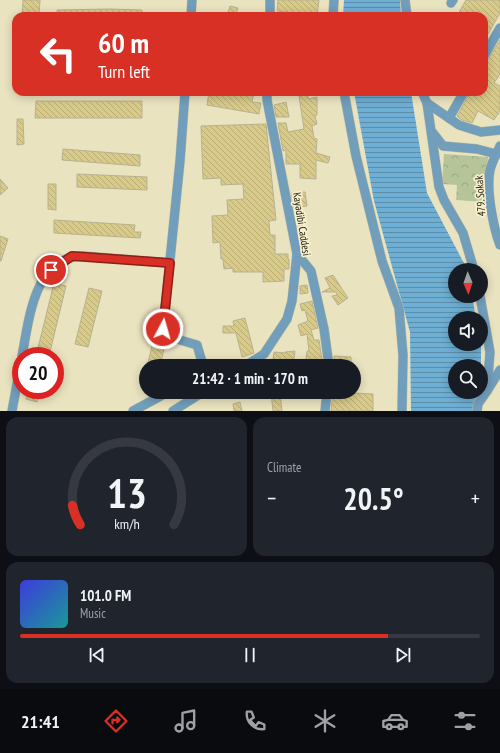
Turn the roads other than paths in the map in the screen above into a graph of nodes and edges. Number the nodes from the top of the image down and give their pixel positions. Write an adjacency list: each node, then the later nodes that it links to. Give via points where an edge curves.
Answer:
1 (192, 0): 5 (street)
2 (270, 0): 6 (street)
3 (334, 0): 7 (street)
4 (405, 0): 8 (street)
5 (191, 12)
6 (270, 12)
7 (333, 12)
8 (406, 12)
9 (500, 28): 10 (street)
10 (488, 49)
11 (185, 96): 24 (street)
12 (267, 96): 23 (street, Kayadibi Caddesi)
13 (345, 96): 43 (street, via 356,156 382,262 399,308 403,355)
14 (424, 96): 16 (street)
15 (462, 96): 17 (street)
16 (428, 103): 17 (street); 19 (street)
17 (449, 118): 18 (street, via 459,125 481,132)
18 (500, 130)
19 (432, 132): 20 (street, via 442,146); 25 (street, via 438,187 463,233)
20 (498, 150): 21 (street, 479. Sokak, via 490,170)
21 (496, 208): 22 (street, 479. Sokak)
22 (500, 245)
23 (297, 254): 29 (street, Kayadibi Caddesi, via 292,301 287,319 264,354); 30 (street, via 311,271)
24 (170, 263): 27 (street, via 82,256 72,256 61,262 42,280 29,318); 28 (street, via 163,329 170,337 197,345)
25 (472, 263)
26 (481, 303): 32 (street, via 490,352)
27 (24, 347)
28 (201, 359)
29 (256, 359)
30 (328, 359)
31 (500, 370): 33 (street)
32 (488, 372)
33 (488, 388)
34 (14, 399): 39 (street)
35 (155, 399): 40 (street)
36 (192, 399): 41 (street)
37 (326, 399): 42 (street)
38 (481, 399): 44 (street)
39 (12, 411)
40 (133, 411)
41 (173, 411)
42 (325, 411)
43 (402, 411)
44 (477, 411)

